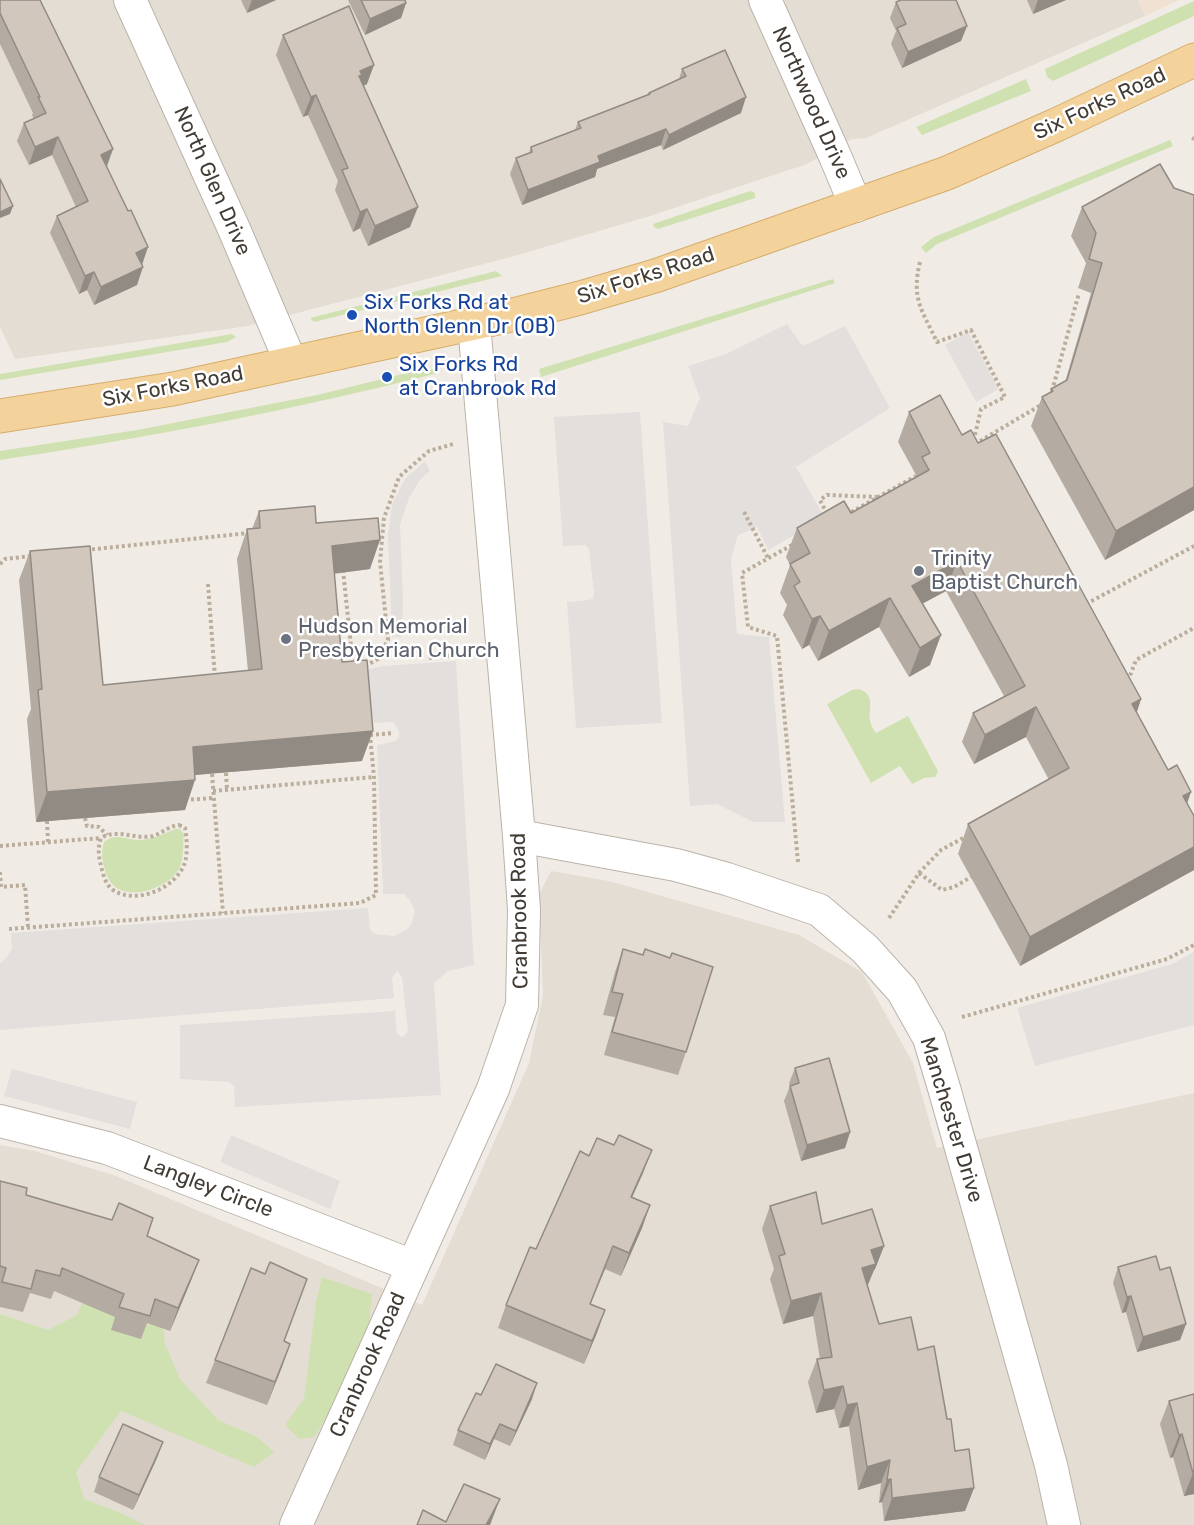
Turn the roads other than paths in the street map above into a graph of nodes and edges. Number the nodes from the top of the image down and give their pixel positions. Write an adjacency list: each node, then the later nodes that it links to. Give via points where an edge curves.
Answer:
1 (130, 0): 6 (street, North Glen Drive)
2 (765, 0): 4 (street, Northwood Drive)
3 (1194, 60): 4 (main road, Six Forks Road, via 947,173)
4 (856, 206): 5 (main road, Six Forks Road, via 655,276)
5 (474, 324): 6 (main road, Six Forks Road); 8 (street, Cranbrook Road)
6 (291, 363): 7 (main road, Six Forks Road, via 172,389)
7 (0, 416)
8 (519, 836): 10 (street, Cranbrook Road, via 524,910 522,1005 493,1089); 12 (street, Manchester Drive, via 676,865 819,910 865,948 902,990 929,1038 1051,1465)
9 (0, 1121): 10 (street, Langley Circle, via 107,1148)
10 (412, 1266): 11 (street, Cranbrook Road)
11 (296, 1525)
12 (1064, 1525)

